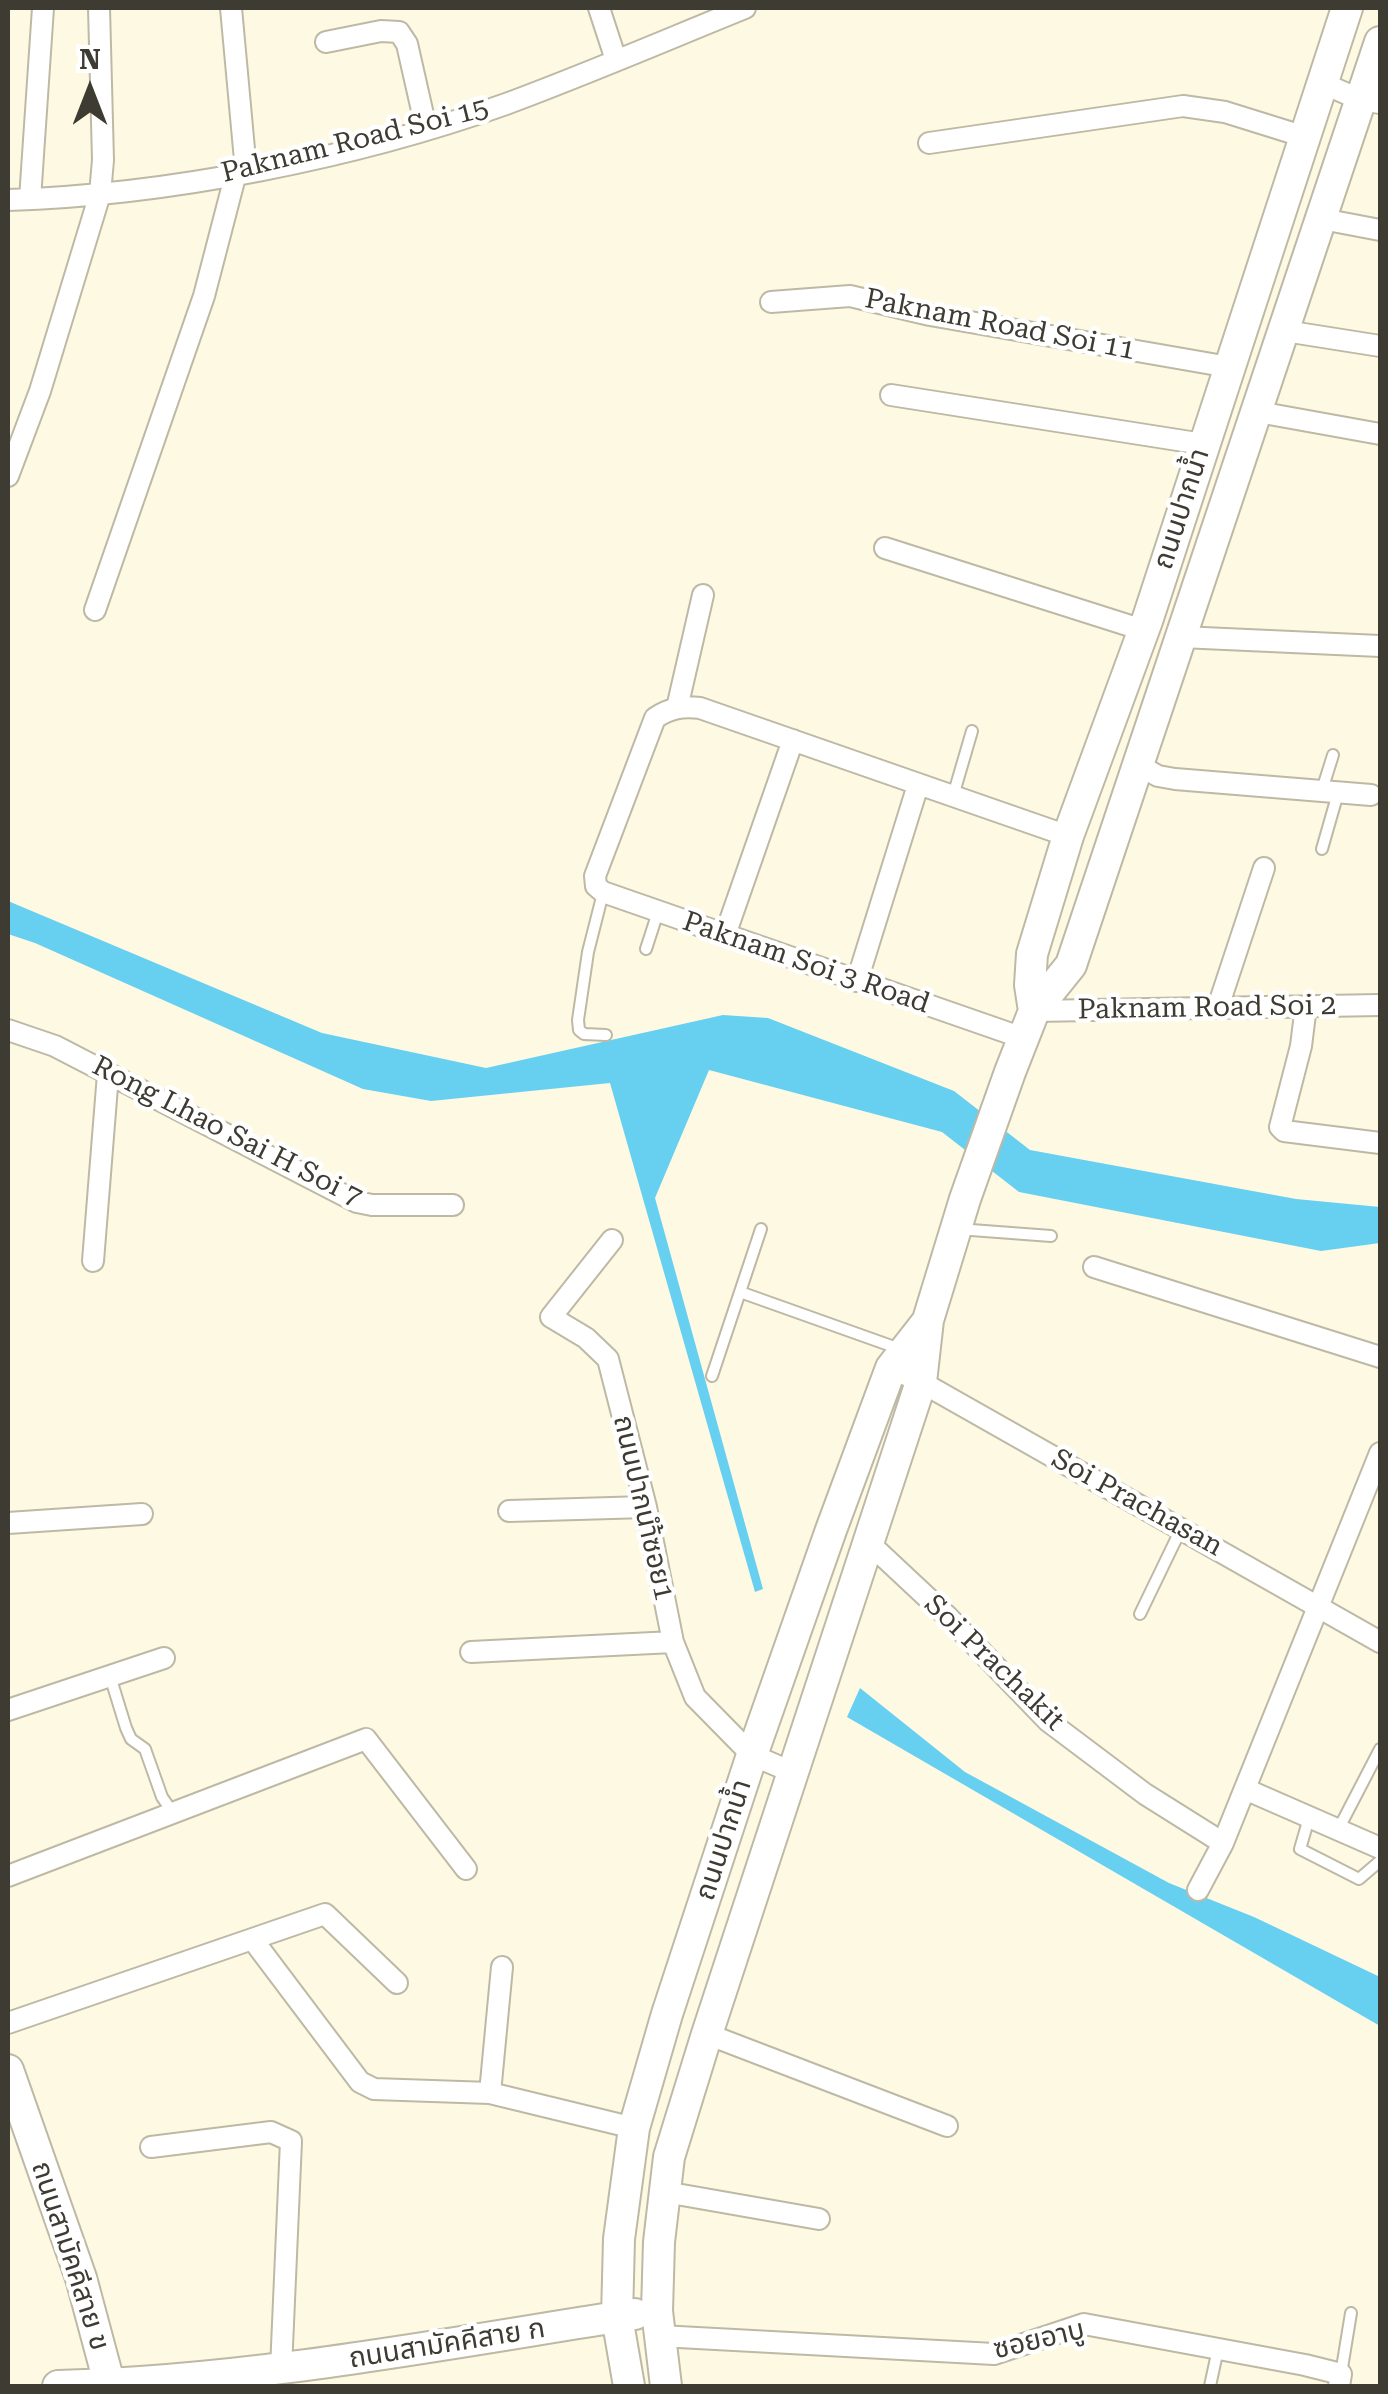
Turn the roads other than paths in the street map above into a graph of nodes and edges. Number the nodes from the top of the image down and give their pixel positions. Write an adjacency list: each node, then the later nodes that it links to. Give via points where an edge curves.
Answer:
1 (42, 8): 17 (street)
2 (99, 8): 16 (street)
3 (231, 8): 15 (street)
4 (599, 8): 9 (street)
5 (746, 8): 9 (street, Paknam Road Soi 15)
6 (1346, 8): 10 (street, ถนนปากน้ำ)
7 (326, 42): 12 (street, via 399,32)
8 (1380, 42): 11 (street, ถนนปากน้ำ)
9 (616, 60): 12 (street, Paknam Road Soi 15)
10 (1322, 83): 11 (street); 13 (street, ถนนปากน้ำ)
11 (1371, 102): 19 (street, ถนนปากน้ำ)
12 (426, 128): 15 (street, Paknam Road Soi 15)
13 (1302, 136): 14 (street, via 1182,106); 21 (street, ถนนปากน้ำ)
14 (929, 143)
15 (241, 172): 16 (street, Paknam Road Soi 15); 34 (street)
16 (100, 194): 17 (street, Paknam Road Soi 15); 31 (street)
17 (30, 199): 18 (street, Paknam Road Soi 15)
18 (8, 200)
19 (1322, 220): 20 (street); 22 (street, ถนนปากน้ำ)
20 (1380, 230)
21 (1255, 285): 22 (street); 26 (street, ถนนปากน้ำ)
22 (1297, 296): 24 (street, ถนนปากน้ำ)
23 (771, 302): 26 (street, Paknam Road Soi 11, via 850,296)
24 (1285, 331): 25 (street); 28 (street, ถนนปากน้ำ)
25 (1380, 346)
26 (1229, 367): 30 (street, ถนนปากน้ำ)
27 (891, 395): 30 (street)
28 (1258, 412): 29 (street); 36 (street, ถนนปากน้ำ)
29 (1380, 434)
30 (1203, 444): 35 (street, ถนนปากน้ำ)
31 (8, 476)
32 (885, 548): 35 (street)
33 (704, 595): 38 (street)
34 (94, 610)
35 (1143, 630): 47 (street, ถนนปากน้ำ)
36 (1181, 637): 37 (street); 42 (street, ถนนปากน้ำ)
37 (1380, 646)
38 (677, 708): 40 (street, via 700,708); 50 (street, via 655,718)
39 (972, 731): 46 (lane)
40 (793, 740): 43 (street); 52 (street)
41 (1334, 755): 44 (lane)
42 (1140, 766): 44 (street, via 1175,779); 58 (street, ถนนปากน้ำ, via 1071,965)
43 (918, 785): 46 (street); 54 (street)
44 (1330, 792): 45 (street); 48 (lane)
45 (1371, 795)
46 (953, 798): 47 (street)
47 (1068, 836): 58 (street, ถนนปากน้ำ, via 1032,954)
48 (1322, 849)
49 (1264, 868): 57 (street)
50 (599, 887): 51 (street, Paknam Soi 3 Road); 60 (lane, via 578,1020 584,1034)
51 (658, 912): 52 (street, Paknam Soi 3 Road); 53 (lane)
52 (725, 935): 54 (street, Paknam Soi 3 Road)
53 (646, 949)
54 (857, 981): 58 (street, Paknam Soi 3 Road)
55 (1380, 1005): 56 (street, Paknam Road Soi 2)
56 (1306, 1006): 57 (street, Paknam Road Soi 2); 62 (street, via 1280,1127)
57 (1218, 1007): 58 (street, Paknam Road Soi 2)
58 (1028, 1024): 64 (street, ถนนปากน้ำ)
59 (8, 1030): 61 (street, Rong Lhao Sai H Soi 7)
60 (606, 1035)
61 (108, 1074): 63 (street, Rong Lhao Sai H Soi 7, via 356,1202); 68 (street)
62 (1380, 1143)
63 (453, 1206)
64 (956, 1228): 66 (lane); 72 (street, ถนนปากน้ำ)
65 (761, 1229): 70 (lane)
66 (1052, 1236)
67 (612, 1240): 75 (street, ถนนปากนำ้ซอย1, via 551,1316 608,1360)
68 (93, 1262)
69 (1094, 1267): 71 (street)
70 (740, 1292): 72 (lane); 73 (lane)
71 (1380, 1357)
72 (910, 1365): 79 (street, Soi Prachasan); 80 (street, ถนนปากน้ำ); 90 (street, ถนนปากน้ำ)
73 (712, 1376)
74 (1380, 1454): 81 (street)
75 (646, 1506): 76 (street); 83 (street, ถนนปากนำ้ซอย1)
76 (510, 1511)
77 (142, 1514): 78 (street)
78 (8, 1523)
79 (1182, 1528): 81 (street, Soi Prachasan); 82 (lane)
80 (869, 1543): 91 (street, ถนนปากน้ำ); 96 (street, Soi Prachakit, via 1048,1721)
81 (1320, 1606): 84 (street, Soi Prachasan); 92 (street)
82 (1140, 1614)
83 (673, 1642): 85 (street); 90 (street, ถนนปากนำ้ซอย1, via 695,1697)
84 (1380, 1642)
85 (471, 1652)
86 (164, 1658): 87 (street)
87 (110, 1676): 88 (street); 93 (lane, via 131,1739 144,1749)
88 (8, 1710)
89 (1380, 1750): 95 (lane)
90 (752, 1755): 91 (street, ถนนปากนำ้ซอย1); 110 (street, ถนนปากน้ำ)
91 (792, 1772): 106 (street, ถนนปากน้ำ)
92 (1245, 1790): 94 (street); 96 (street)
93 (173, 1812): 99 (street, via 366,1739); 100 (street)
94 (1309, 1818): 95 (street); 98 (lane, via 1300,1849 1359,1878)
95 (1338, 1830): 97 (street)
96 (1223, 1843): 101 (street)
97 (1380, 1848)
98 (1380, 1860)
99 (466, 1869)
100 (8, 1876)
101 (1198, 1890)
102 (252, 1940): 104 (street, via 325,1914); 105 (street); 108 (street, via 360,2082 374,2089)
103 (502, 1967): 108 (street)
104 (397, 1982)
105 (8, 2023)
106 (706, 2034): 109 (street); 112 (street, ถนนปากน้ำ)
107 (8, 2070): 122 (street, ถนนสามัคคีสาย ข, via 81,2278)
108 (490, 2093): 110 (street)
109 (948, 2126)
110 (634, 2128): 115 (street, ถนนปากน้ำ, via 618,2239)
111 (151, 2147): 118 (street, via 270,2132 291,2141)
112 (666, 2192): 113 (street); 116 (street, ถนนปากน้ำ)
113 (819, 2218)
114 (1351, 2314): 120 (lane)
115 (617, 2317): 116 (street, ถนนสามัคคีสาย ก); 118 (street, ถนนสามัคคีสาย ก); 123 (street, ถนนปากน้ำ)
116 (659, 2323): 117 (street, ซอยอาบู, via 994,2354 1084,2324); 124 (street, ถนนปากน้ำ)
117 (1218, 2348): 120 (street, ซอยอาบู); 125 (lane)
118 (281, 2369): 119 (street, ถนนสามัคคีสาย ก)
119 (246, 2380): 122 (street, ถนนสามัคคีสาย ก)
120 (1340, 2380)
121 (58, 2386): 122 (street, ถนนสามัคคีสาย ก)
122 (110, 2386)
123 (628, 2386)
124 (666, 2386)
125 (1210, 2386)

